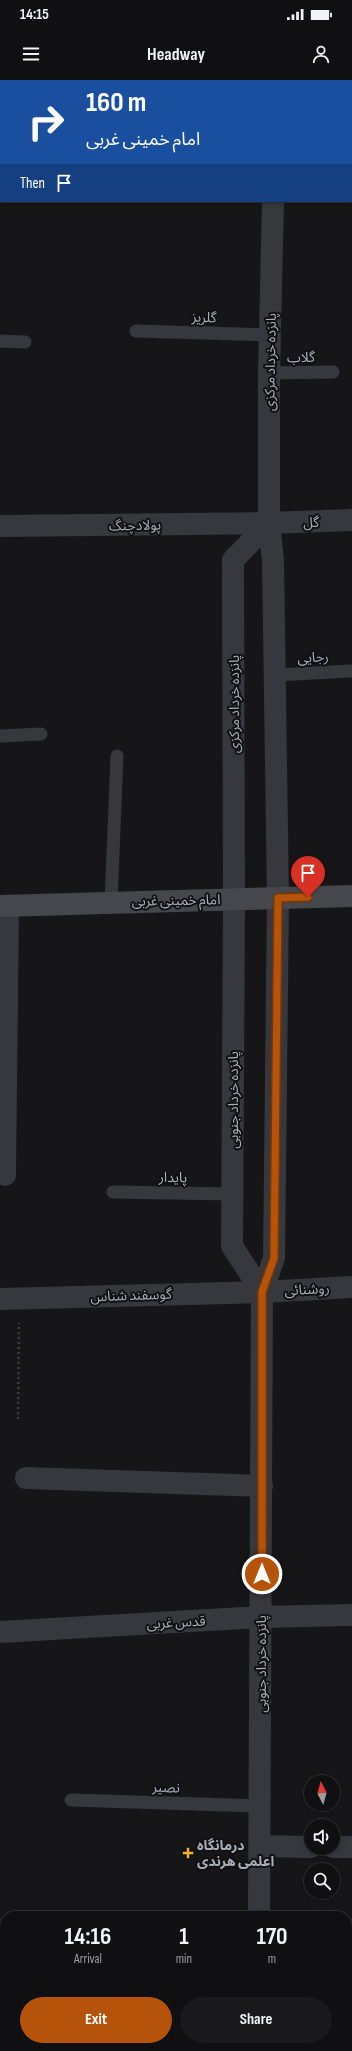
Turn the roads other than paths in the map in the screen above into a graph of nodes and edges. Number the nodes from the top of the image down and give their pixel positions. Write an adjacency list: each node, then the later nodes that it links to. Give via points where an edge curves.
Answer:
1 (273, 202): 3 (street, پانزده خرداد مرکزی)
2 (136, 331): 3 (lane, گلریز)
3 (271, 336): 7 (street, پانزده خرداد مرکزی)
4 (0, 341): 5 (lane)
5 (25, 342)
6 (333, 372): 7 (lane, گلاب)
7 (269, 373): 9 (street, پانزده خرداد مرکزی)
8 (352, 520): 9 (street, گل)
9 (269, 523): 10 (street, پولادچنگ); 12 (street, پانزده خرداد مرکزی, via 273,561); 18 (street, پانزده خرداد مرکزی, via 233,560)
10 (0, 526)
11 (352, 671): 12 (lane, رجایی)
12 (275, 675): 17 (street, پانزده خرداد مرکزی)
13 (41, 734): 14 (lane)
14 (0, 736)
15 (117, 756): 19 (lane)
16 (352, 896): 17 (main road, امام خمینی غربی)
17 (278, 898): 18 (main road, امام خمینی غربی); 25 (street, پانزده خرداد جنوبی, via 274,1258)
18 (234, 899): 19 (main road, امام خمینی غربی); 23 (street, پانزده خرداد جنوبی)
19 (110, 902): 20 (main road, امام خمینی غربی)
20 (4, 906): 21 (street)
21 (5, 1175)
22 (113, 1192): 23 (lane, پایدار)
23 (232, 1194): 25 (street, پانزده خرداد جنوبی, via 232,1246)
24 (352, 1287): 25 (street, روشنائی)
25 (262, 1292): 26 (street, گوسفند شناس); 28 (street, پانزده خرداد جنوبی)
26 (10, 1299)
27 (26, 1478): 28 (street)
28 (262, 1486): 30 (street, پانزده خرداد جنوبی)
29 (352, 1615): 30 (street, قدس غربی)
30 (262, 1617): 31 (street, قدس غربی); 33 (street, پانزده خرداد جنوبی)
31 (0, 1632)
32 (71, 1800): 33 (lane, نصیر)
33 (260, 1806): 34 (street, پانزده خرداد جنوبی)
34 (260, 1846): 35 (street); 38 (street, پانزده خرداد جنوبی)
35 (304, 1847)
36 (340, 1847): 37 (street)
37 (352, 1847)
38 (259, 1911)

